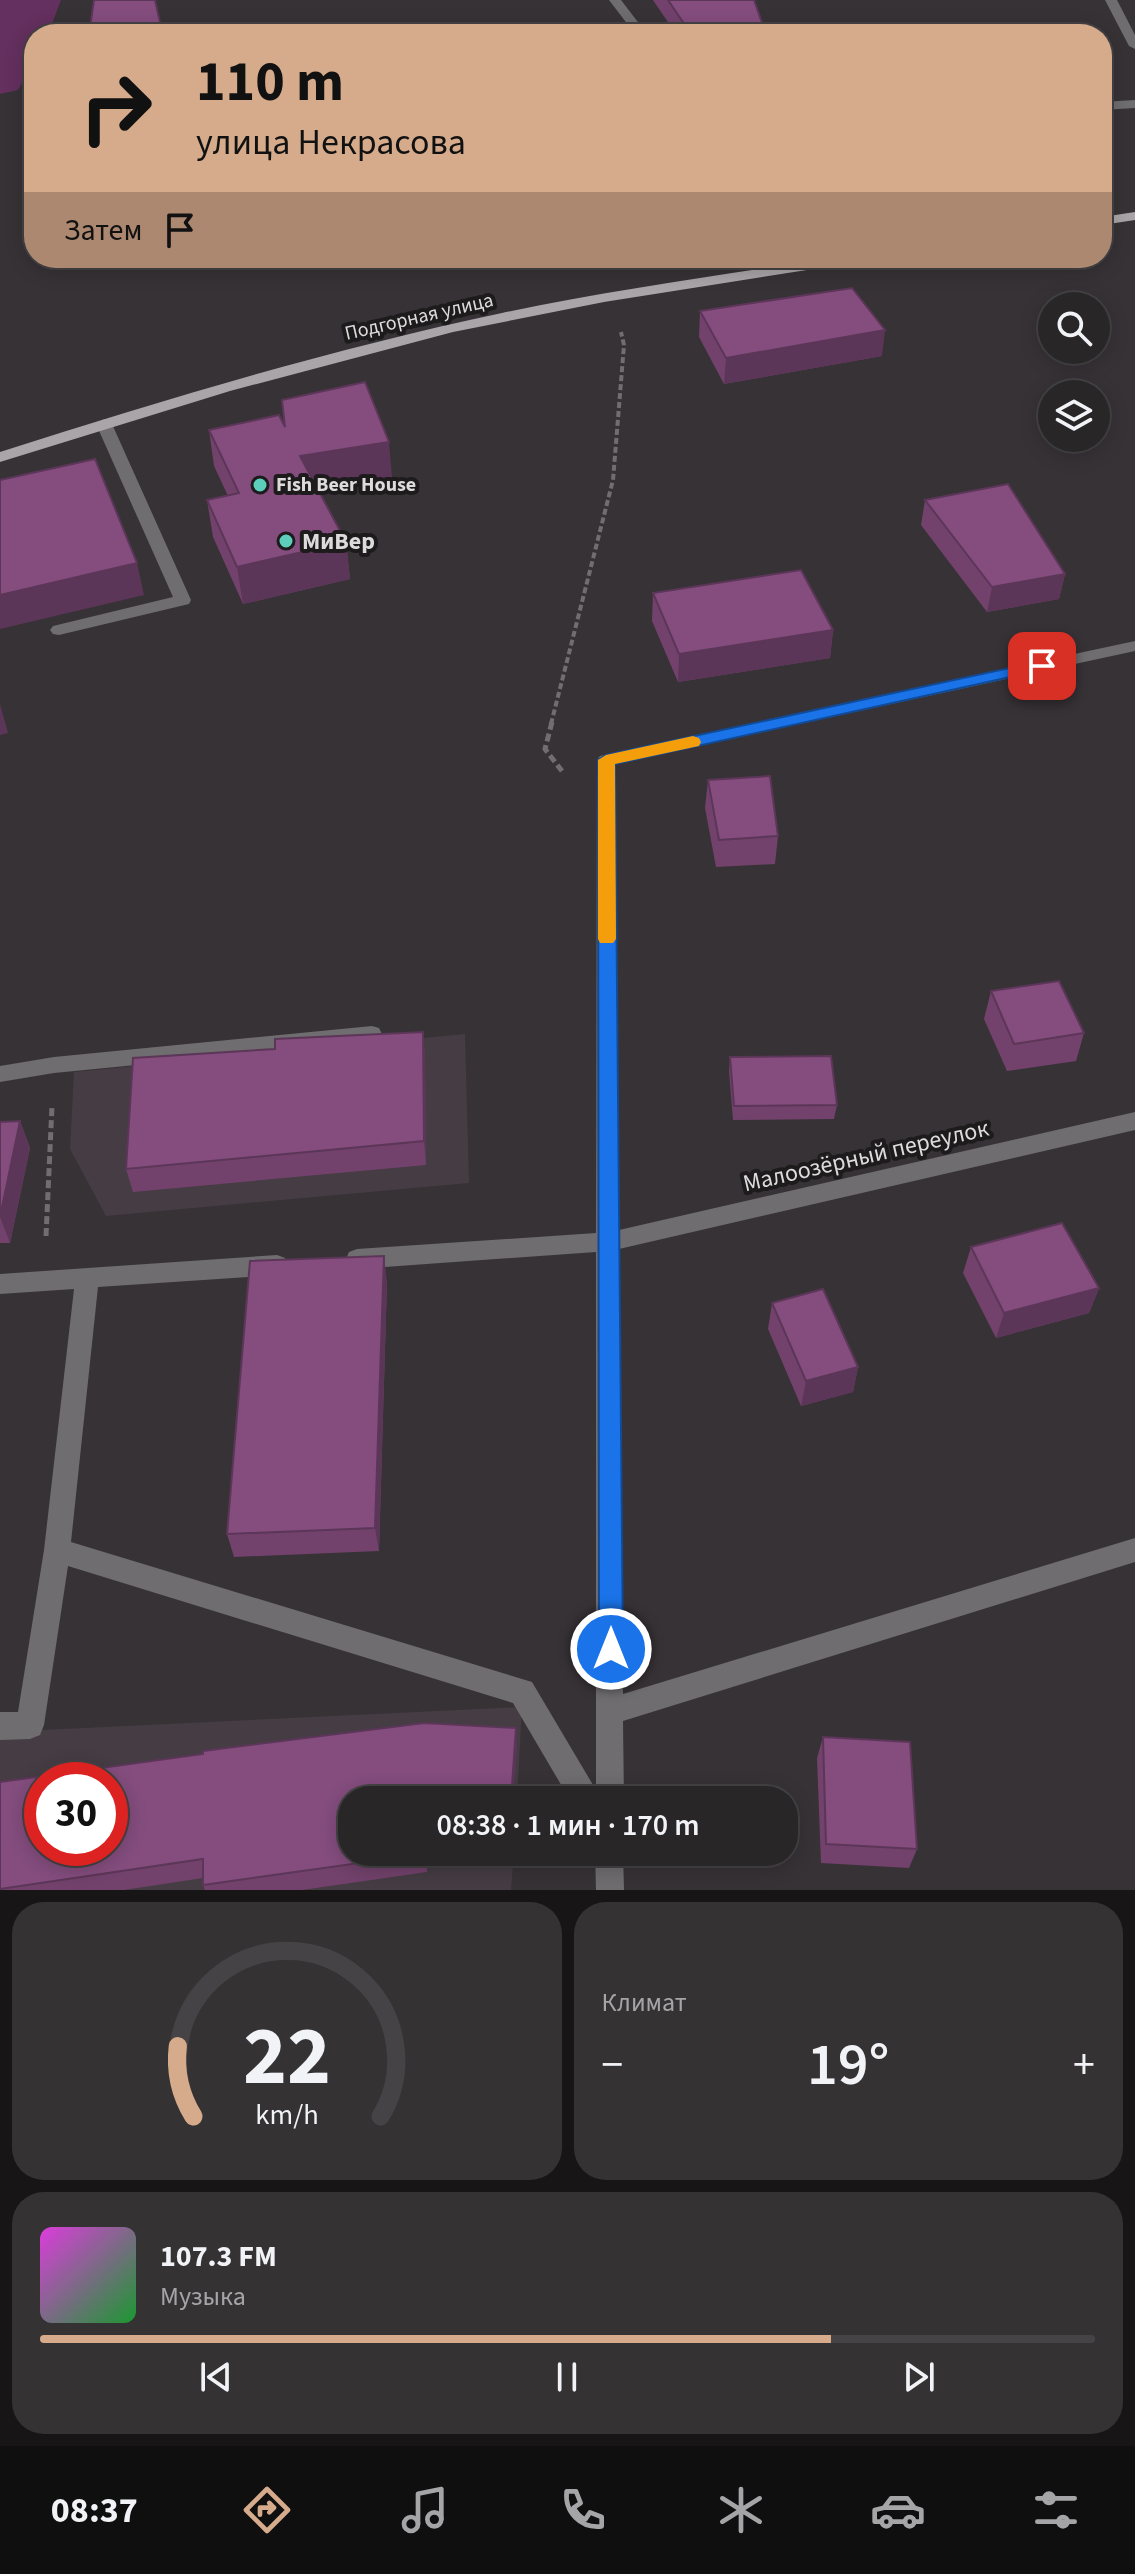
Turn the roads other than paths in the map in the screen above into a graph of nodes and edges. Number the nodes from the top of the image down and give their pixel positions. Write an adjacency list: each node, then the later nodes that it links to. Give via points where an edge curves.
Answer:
1 (615, 0): 3 (street)
2 (1111, 0): 4 (street)
3 (633, 24)
4 (1135, 46)
5 (1135, 104): 6 (street)
6 (1112, 105)
7 (1135, 216): 8 (main road)
8 (1112, 219)
9 (775, 268): 10 (main road, Подгорная улица, via 455,328 306,364)
10 (104, 424): 11 (main road, Подгорная улица); 12 (street, via 183,600)
11 (0, 457)
12 (59, 630)
13 (1135, 646): 17 (street, via 606,760)
14 (372, 1034): 15 (street)
15 (0, 1074)
16 (1135, 1121): 17 (street, Малоозёрный переулок)
17 (608, 1242): 18 (street, Малоозёрный переулок); 24 (street)
18 (340, 1261)
19 (308, 1263): 20 (street)
20 (87, 1278): 21 (street); 22 (street)
21 (0, 1284)
22 (57, 1550): 25 (street, via 30,1725); 26 (street, via 522,1692)
23 (1135, 1550): 24 (street)
24 (611, 1711): 27 (street)
25 (0, 1726)
26 (578, 1786)
27 (610, 1786)
28 (609, 1866): 29 (street)
29 (610, 1890)

